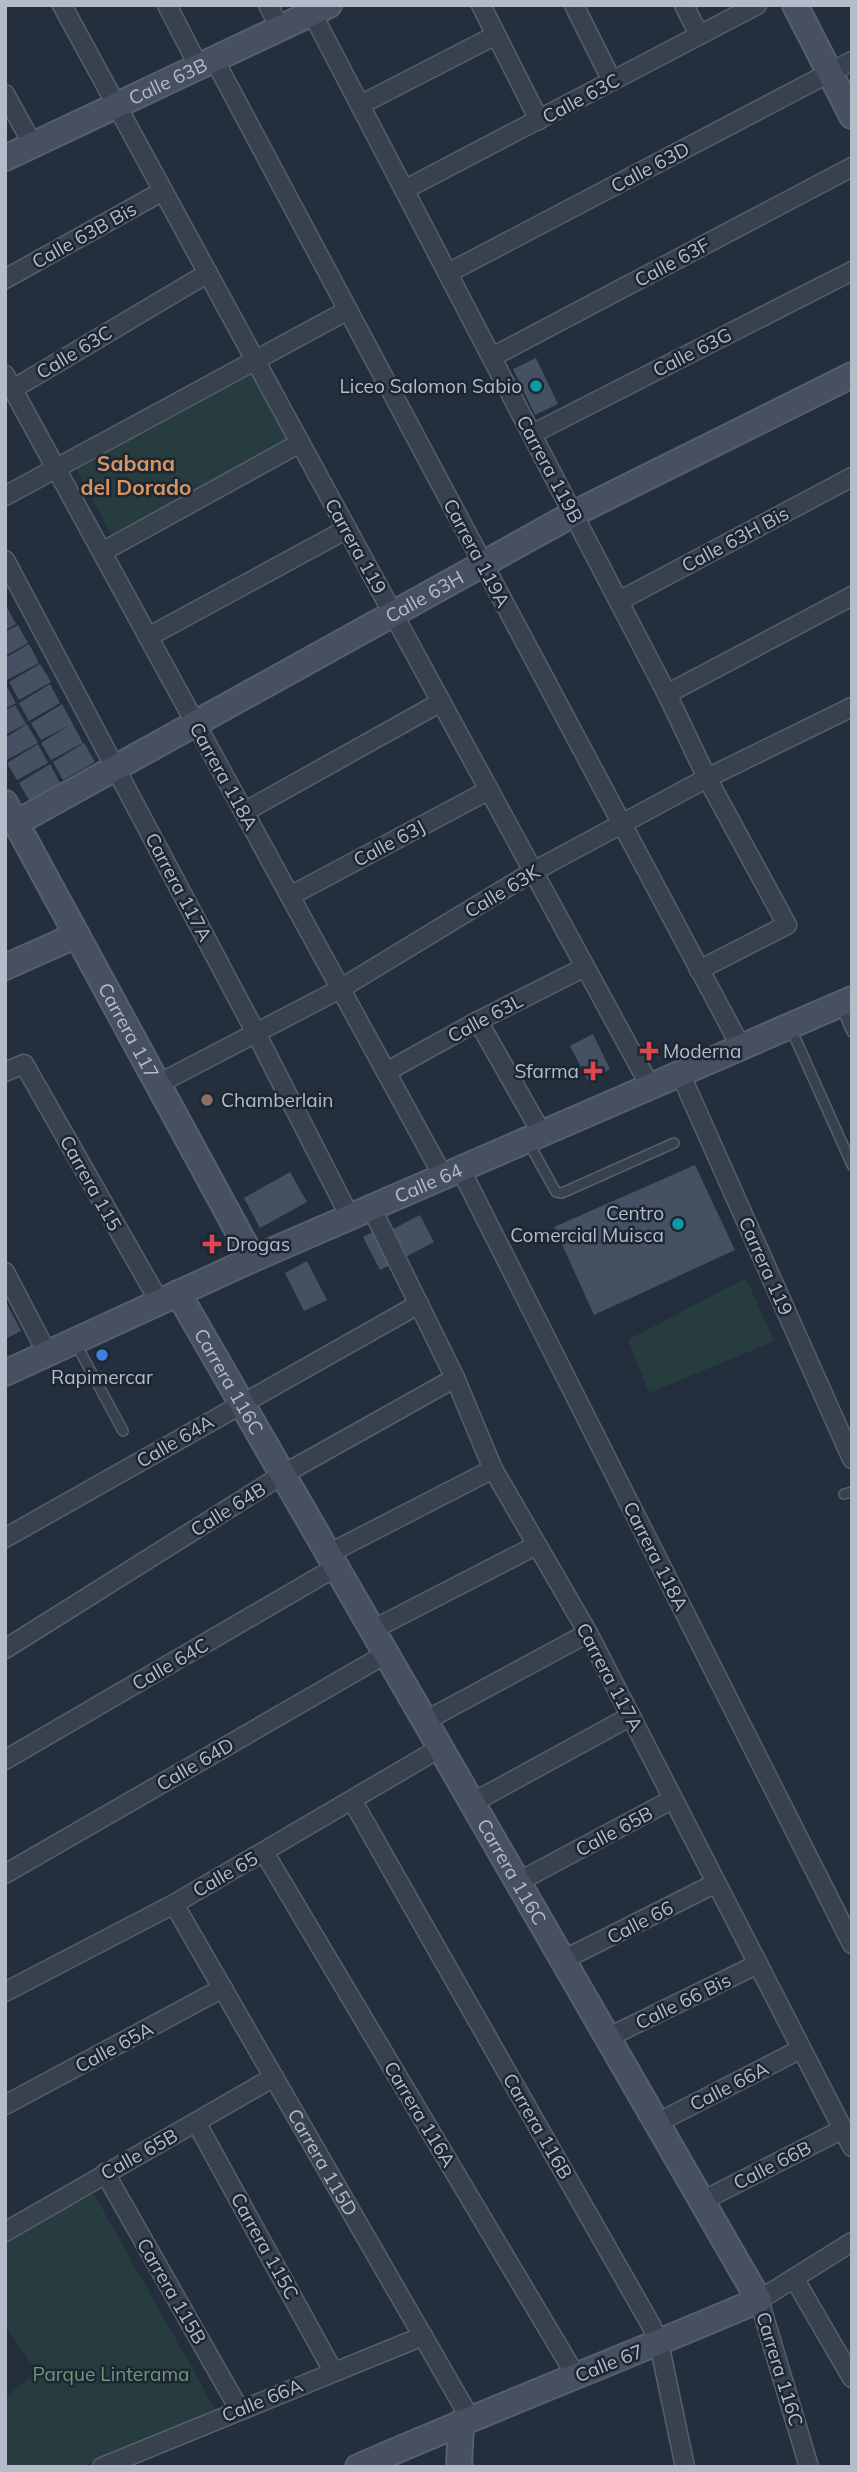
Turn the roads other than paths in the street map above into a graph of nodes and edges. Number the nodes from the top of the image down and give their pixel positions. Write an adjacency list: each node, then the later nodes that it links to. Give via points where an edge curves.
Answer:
1 (62, 5): 19 (street, Carrera 119)
2 (167, 5): 14 (street, Carrera 119A)
3 (268, 5): 10 (street)
4 (481, 5): 11 (street)
5 (574, 5): 16 (street)
6 (684, 5): 12 (street)
7 (758, 5): 12 (street, Calle 63C)
8 (794, 5): 15 (street)
9 (321, 9): 10 (street, Calle 63B); 18 (street, Carrera 119B)
10 (280, 29): 14 (street, Calle 63B)
11 (496, 35): 18 (street); 21 (street)
12 (699, 36): 16 (street, Calle 63C)
13 (852, 61): 15 (street, Calle 63D)
14 (206, 63): 19 (street, Calle 63B); 31 (street, Carrera 119A)
15 (830, 73): 20 (street); 29 (street, Calle 63D)
16 (612, 81): 21 (street, Calle 63C)
17 (5, 94): 22 (street)
18 (360, 105): 25 (street, Carrera 119B)
19 (117, 106): 22 (street, Calle 63B); 26 (street, Carrera 119)
20 (852, 116)
21 (539, 120): 25 (street, Calle 63C)
22 (33, 145): 23 (street, Calle 63B)
23 (5, 158)
24 (852, 167): 32 (street, Calle 63F)
25 (404, 190): 29 (street, Carrera 119B)
26 (163, 191): 28 (street, Carrera 119); 30 (street, Calle 63B Bis)
27 (852, 271): 36 (street, Calle 63G)
28 (208, 273): 33 (street, Carrera 119); 35 (street, Calle 63C)
29 (447, 273): 32 (street, Carrera 119B)
30 (5, 279)
31 (348, 310): 33 (street); 45 (street, Carrera 119A)
32 (492, 358): 36 (street, Carrera 119B)
33 (255, 360): 37 (street, Carrera 119); 38 (street)
34 (852, 375): 41 (street, Calle 63H)
35 (9, 382): 38 (street, Carrera 118A)
36 (532, 434): 41 (street, Carrera 119B)
37 (300, 443): 42 (street, Carrera 119); 43 (street)
38 (57, 470): 40 (street); 43 (street, Carrera 118A)
39 (852, 477): 47 (street, Calle 63H Bis)
40 (5, 496)
41 (573, 514): 45 (street, Calle 63H); 47 (street, Carrera 119B)
42 (347, 529): 48 (street, Carrera 119); 49 (street)
43 (102, 552): 49 (street, Carrera 118A)
44 (5, 559): 54 (street, Carrera 117A)
45 (483, 564): 48 (street, Calle 63H); 59 (street, Carrera 119A)
46 (852, 596): 50 (street)
47 (619, 601): 50 (street, Carrera 119B)
48 (393, 614): 51 (street, Carrera 119); 53 (street, Calle 63H)
49 (148, 637): 53 (street, Carrera 118A)
50 (667, 694): 55 (street, Carrera 119B)
51 (441, 702): 56 (street, Carrera 119); 57 (street)
52 (852, 707): 55 (street, Calle 63K)
53 (195, 723): 54 (street, Calle 63H); 57 (street, Carrera 118A)
54 (116, 768): 58 (street, Calle 63H); 71 (street, Carrera 117A)
55 (707, 779): 59 (street, Calle 63K); 65 (street, Carrera 119B, via 787,925)
56 (489, 790): 60 (street, Carrera 119); 61 (street, Calle 63J)
57 (244, 812): 61 (street, Carrera 118A)
58 (9, 818): 62 (street, Carrera 117)
59 (620, 825): 60 (street, Calle 63K); 65 (street, Carrera 119A)
60 (534, 871): 64 (street, Carrera 119); 66 (street, Calle 63K)
61 (290, 896): 66 (street, Carrera 118A)
62 (77, 935): 63 (street); 76 (street, Carrera 117)
63 (5, 967)
64 (585, 967): 68 (street, Calle 63L); 77 (street, Carrera 119)
65 (699, 970): 72 (street, Carrera 119A)
66 (340, 989): 71 (street, Calle 63K); 74 (street, Carrera 118A)
67 (846, 1002): 69 (street, Calle 64); 70 (lane)
68 (478, 1021): 74 (street, Calle 63L); 78 (street)
69 (790, 1026): 72 (street, Calle 64); 80 (lane)
70 (852, 1032)
71 (256, 1033): 76 (street, Calle 63K); 82 (street, Carrera 117A)
72 (741, 1047): 75 (street, Calle 64)
73 (5, 1072): 85 (street, Carrera 115, via 24,1064)
74 (386, 1072): 81 (street, Carrera 118A)
75 (680, 1073): 77 (street, Calle 64); 93 (street, Carrera 119)
76 (158, 1084): 83 (street, Carrera 117)
77 (650, 1086): 78 (street, Calle 64)
78 (534, 1135): 79 (lane, via 548,1181 562,1193); 81 (street, Calle 64)
79 (674, 1143)
80 (852, 1165)
81 (451, 1172): 82 (street, Calle 64); 115 (street, Carrera 118A)
82 (360, 1212): 83 (street, Calle 64); 86 (street, Carrera 117A)
83 (253, 1259): 85 (street, Calle 64)
84 (5, 1272): 88 (street)
85 (168, 1297): 87 (street, Calle 64); 91 (street, Carrera 116C)
86 (419, 1304): 90 (street, Carrera 117A); 91 (street, Calle 64A)
87 (74, 1341): 88 (street, Calle 64); 92 (lane)
88 (47, 1353): 89 (street, Calle 64)
89 (5, 1373)
90 (455, 1378): 94 (street, Carrera 117A); 95 (street, Calle 64B)
91 (241, 1403): 95 (street, Carrera 116C); 96 (street, Calle 64A)
92 (123, 1431)
93 (852, 1459)
94 (493, 1469): 97 (street, Carrera 117A); 98 (street, Calle 64C)
95 (282, 1475): 98 (street, Carrera 116C); 101 (street, Calle 64B)
96 (5, 1538)
97 (537, 1545): 99 (street); 100 (street, Carrera 117A)
98 (332, 1561): 99 (street, Carrera 116C); 106 (street, Calle 64C)
99 (372, 1630): 102 (street, Carrera 116C)
100 (588, 1633): 103 (street, Carrera 117A); 104 (street)
101 (5, 1649)
102 (386, 1654): 104 (street, Carrera 116C); 111 (street, Calle 64D)
103 (631, 1716): 107 (street, Carrera 117A); 109 (street)
104 (425, 1721): 105 (street, Carrera 116C)
105 (440, 1748): 108 (street, Calle 65); 109 (street, Carrera 116C)
106 (5, 1760)
107 (673, 1799): 112 (street, Calle 65B); 113 (street, Carrera 117A)
108 (352, 1800): 110 (street, Calle 65); 135 (street, Carrera 116B)
109 (472, 1803): 112 (street, Carrera 116C)
110 (264, 1852): 114 (street, Calle 65); 137 (street, Carrera 116A)
111 (5, 1874)
112 (518, 1882): 116 (street, Carrera 116C)
113 (716, 1883): 116 (street, Calle 66); 117 (street, Carrera 117A)
114 (174, 1904): 118 (street, Carrera 115D); 119 (street, Calle 65)
115 (852, 1944)
116 (563, 1960): 120 (street, Carrera 116C)
117 (758, 1964): 120 (street, Calle 66 Bis); 121 (street, Carrera 117A)
118 (223, 1988): 122 (street, Carrera 115D); 123 (street, Calle 65A)
119 (5, 1993)
120 (607, 2038): 125 (street, Carrera 116C)
121 (801, 2049): 125 (street, Calle 66A); 126 (street, Carrera 117A)
122 (274, 2077): 124 (street, Calle 65B); 134 (street, Carrera 115D)
123 (5, 2105)
124 (196, 2122): 128 (street, Calle 65B); 136 (street, Carrera 115C)
125 (657, 2123): 129 (street, Carrera 116C)
126 (843, 2129): 127 (street, Carrera 117A); 129 (street, Calle 66B)
127 (852, 2147)
128 (105, 2173): 130 (street, Calle 65B); 139 (street, Carrera 115B)
129 (702, 2201): 133 (street, Carrera 116C)
130 (5, 2232)
131 (852, 2242): 132 (street, Calle 67)
132 (794, 2277): 133 (street, Calle 67); 138 (street)
133 (759, 2300): 135 (street, Calle 67); 145 (street, Carrera 116C)
134 (423, 2336): 136 (street, Calle 66A); 140 (street, Carrera 115D)
135 (659, 2343): 137 (street, Calle 67); 144 (street, Carrera 116B)
136 (333, 2371): 139 (street, Calle 66A)
137 (576, 2376): 140 (street, Calle 67)
138 (852, 2378)
139 (239, 2409): 141 (street, Calle 66A)
140 (466, 2420): 142 (street, Calle 67); 143 (street)
141 (102, 2467)
142 (358, 2467)
143 (459, 2467)
144 (685, 2467)
145 (809, 2467)

